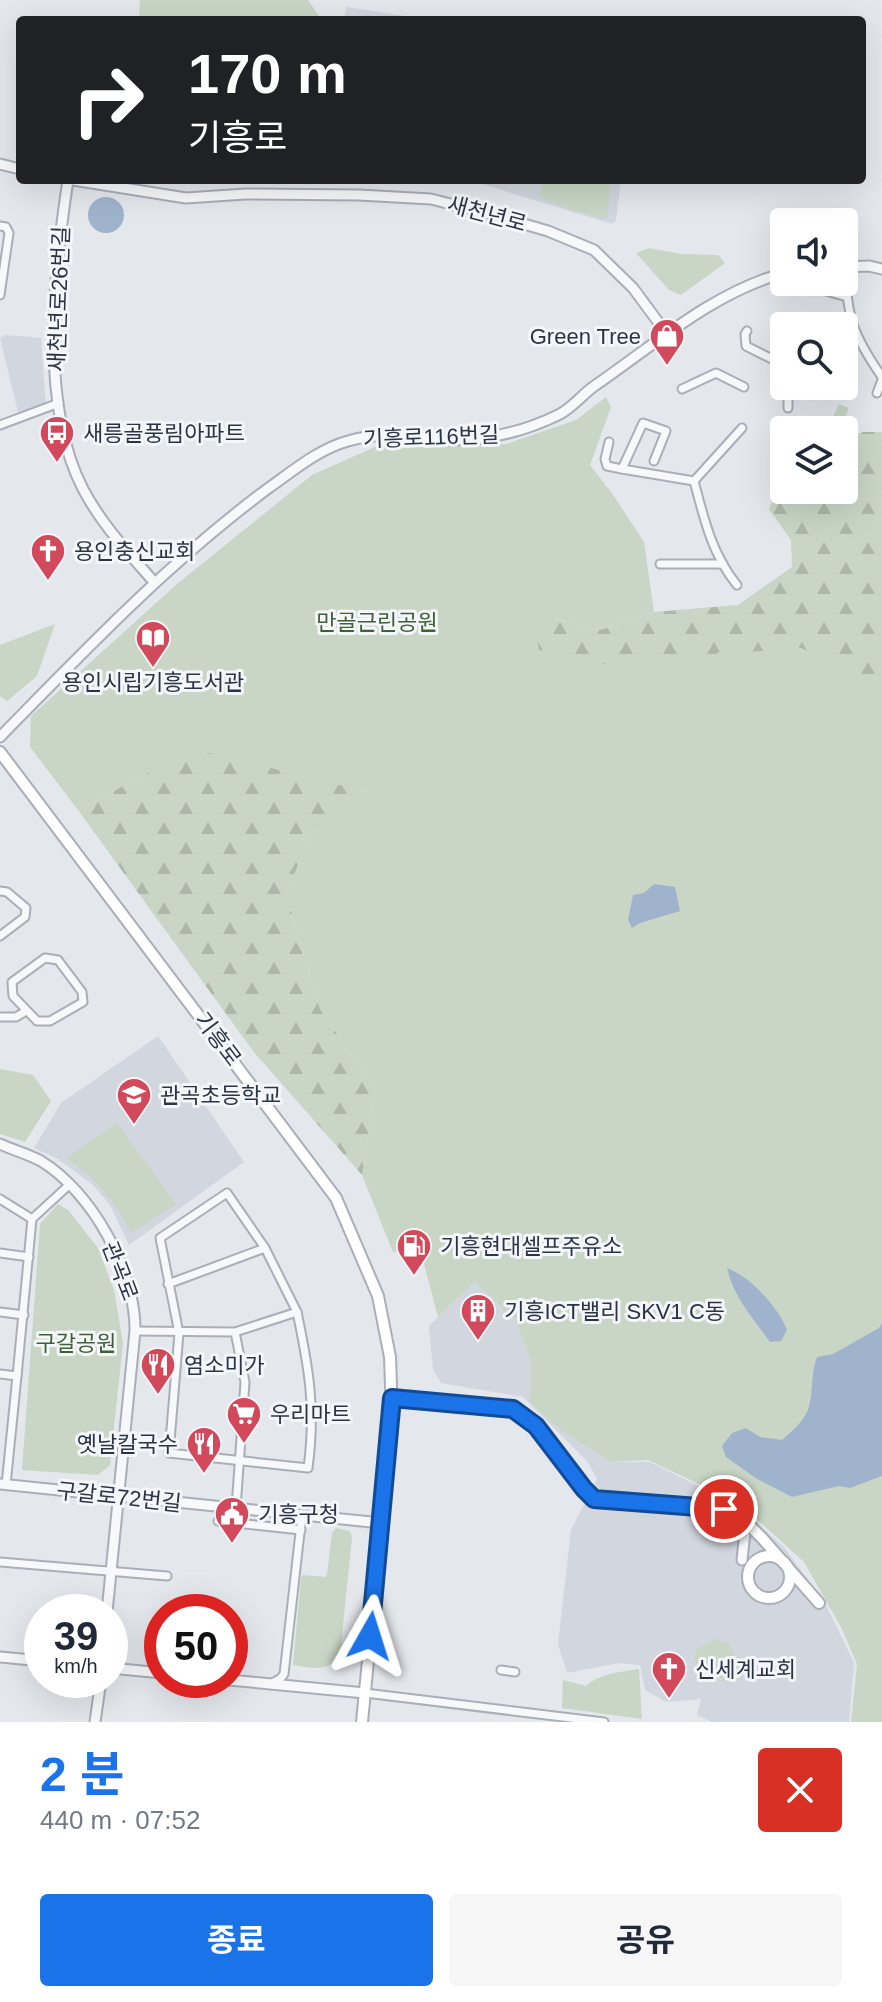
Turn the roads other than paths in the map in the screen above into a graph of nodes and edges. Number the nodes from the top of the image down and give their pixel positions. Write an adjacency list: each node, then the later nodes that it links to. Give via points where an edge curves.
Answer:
1 (69, 184): 18 (street, 새천년로26번길, via 56,258 54,361)
2 (96, 184): 11 (street, 새천년로, via 186,198 245,194 431,199 493,215 594,250 633,288)
3 (0, 226): 7 (street, via 9,233)
4 (858, 266): 5 (street)
5 (882, 269)
6 (770, 276): 11 (street, 기흥로116번길)
7 (0, 295)
8 (844, 296): 9 (street)
9 (847, 297): 13 (street, via 857,341)
10 (747, 331): 12 (street, via 746,346)
11 (667, 334): 28 (street, 기흥로116번길, via 564,412 539,423 478,439 370,437 346,441 312,457)
12 (770, 358)
13 (882, 379): 16 (street)
14 (744, 387): 15 (street, via 716,373)
15 (682, 389)
16 (877, 393)
17 (788, 400): 19 (street)
18 (59, 403): 20 (street); 28 (street, 새천년로26번길, via 68,452 82,486 105,526)
19 (788, 408)
20 (0, 425)
21 (742, 428): 25 (street)
22 (609, 442): 24 (street, via 607,466)
23 (654, 461): 24 (street, via 666,431 643,423)
24 (622, 469): 25 (street)
25 (694, 481): 27 (street, via 709,537)
26 (660, 564): 27 (street)
27 (723, 564): 29 (street)
28 (154, 582): 30 (street, 기흥로116번길)
29 (737, 585)
30 (0, 737)
31 (0, 752): 52 (main road, 기흥로, via 336,1198 378,1296)
32 (0, 891): 33 (street, via 26,908 25,917)
33 (0, 936)
34 (26, 1011): 34 (street, via 13,996 12,982 45,958 58,960 82,992 83,1002 50,1021 37,1021); 35 (street)
35 (0, 1017)
36 (0, 1144): 37 (street, 관곡로, via 40,1161)
37 (69, 1185): 39 (street); 47 (street, 관곡로, via 94,1215 118,1258 133,1295)
38 (0, 1199): 39 (street)
39 (32, 1219): 42 (street)
40 (265, 1248): 43 (street); 43 (street, via 227,1193 160,1238); 45 (street)
41 (0, 1253): 42 (street)
42 (29, 1257): 46 (street)
43 (168, 1284): 49 (street)
44 (0, 1312): 46 (street)
45 (297, 1312): 48 (street); 53 (street, via 311,1376 308,1468)
46 (24, 1315): 51 (street)
47 (135, 1331): 49 (street); 55 (street, 관곡로)
48 (235, 1332): 49 (street); 53 (street, via 245,1382)
49 (179, 1333): 53 (street, via 169,1453)
50 (0, 1374): 51 (street)
51 (17, 1376): 54 (street)
52 (392, 1398): 59 (main road, via 513,1409 536,1426 594,1499 724,1509); 60 (main road, 기흥로)
53 (239, 1460): 56 (street)
54 (3, 1485): 55 (street, 구갈로72번길)
55 (118, 1496): 56 (street, 구갈로72번길); 65 (street, 관곡로)
56 (236, 1508): 57 (street, 구갈로72번길)
57 (302, 1515): 60 (street, 구갈로72번길); 61 (street)
58 (218, 1521): 61 (street)
59 (746, 1522): 62 (street); 63 (main road)
60 (381, 1523): 75 (main road, 기흥로)
61 (301, 1530): 74 (street, via 284,1674)
62 (742, 1560)
63 (783, 1561): 63 (main road, via 790,1578 782,1593 770,1598 756,1594 747,1576 752,1563 764,1556); 68 (main road)
64 (0, 1562): 65 (street)
65 (111, 1572): 66 (street); 67 (street, 관곡로)
66 (167, 1576)
67 (109, 1594)
68 (819, 1603)
69 (0, 1657): 70 (street)
70 (24, 1659)
71 (501, 1670): 72 (street)
72 (515, 1672)
73 (248, 1682): 74 (street)
74 (269, 1684): 75 (street)
75 (365, 1693): 77 (street); 79 (main road, 기흥로)
76 (98, 1698): 78 (street)
77 (552, 1718): 80 (street)
78 (95, 1722)
79 (362, 1722)
80 (604, 1722)

